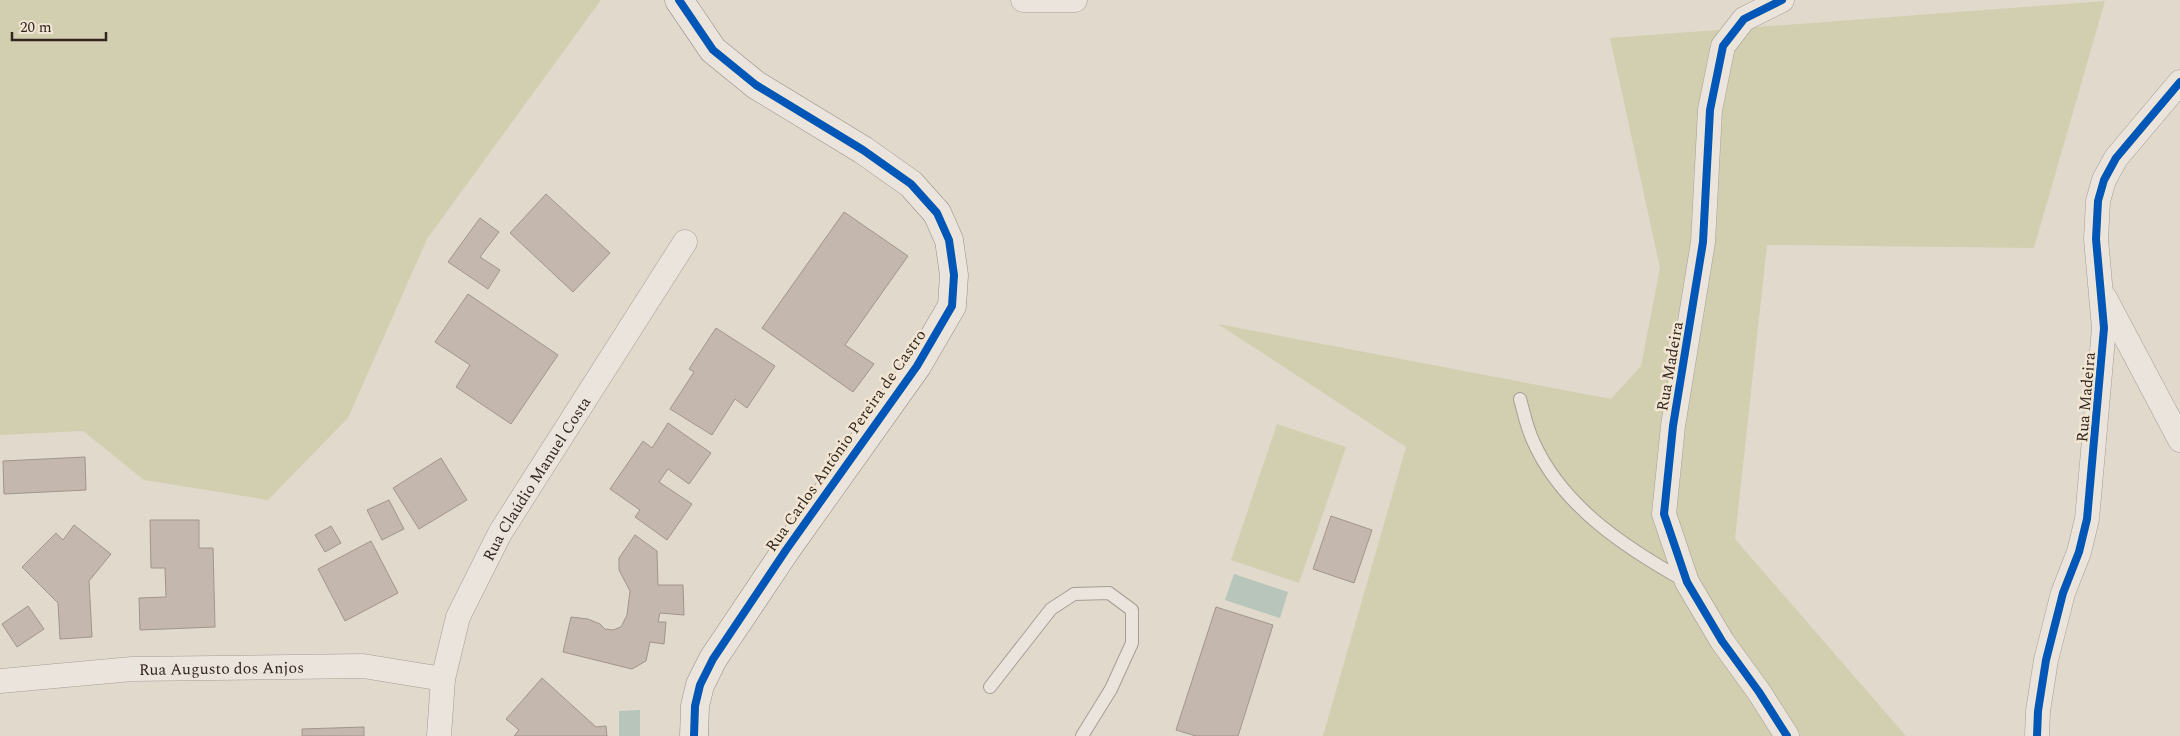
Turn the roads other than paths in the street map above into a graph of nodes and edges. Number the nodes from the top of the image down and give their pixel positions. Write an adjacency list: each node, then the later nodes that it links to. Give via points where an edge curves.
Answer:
1 (679, 0): 15 (street, Rua Carlos Antônio Pereira de Castro, via 714,50 756,85 864,150 911,184 937,213 949,240 954,275 952,306 917,366 786,550 714,659 700,685 695,706)
2 (1023, 0): 3 (street)
3 (1076, 0)
4 (1782, 0): 10 (street, Rua Madeira, via 1744,19 1723,46 1710,110 1703,242 1673,426 1664,514)
5 (2180, 82): 7 (street, Rua Madeira, via 2116,158 2104,180 2098,200 2096,238)
6 (685, 242): 11 (street, Rua Claúdio Manuel Costa, via 500,533 458,617)
7 (2101, 290): 9 (street); 18 (street, Rua Madeira, via 2104,328 2087,519 2046,660)
8 (1520, 399): 10 (lane, via 1534,443 1561,488 1598,524 1640,556)
9 (2180, 440)
10 (1687, 582): 17 (street, Rua Madeira)
11 (443, 679): 12 (street, Rua Augusto dos Anjos, via 362,666 132,669); 14 (street, Rua Claúdio Manuel Costa)
12 (0, 681)
13 (990, 687): 16 (lane, via 1051,609 1074,594 1109,593 1132,610 1132,643 1111,689)
14 (439, 736)
15 (694, 736)
16 (1082, 736)
17 (1787, 736)
18 (2037, 736)

